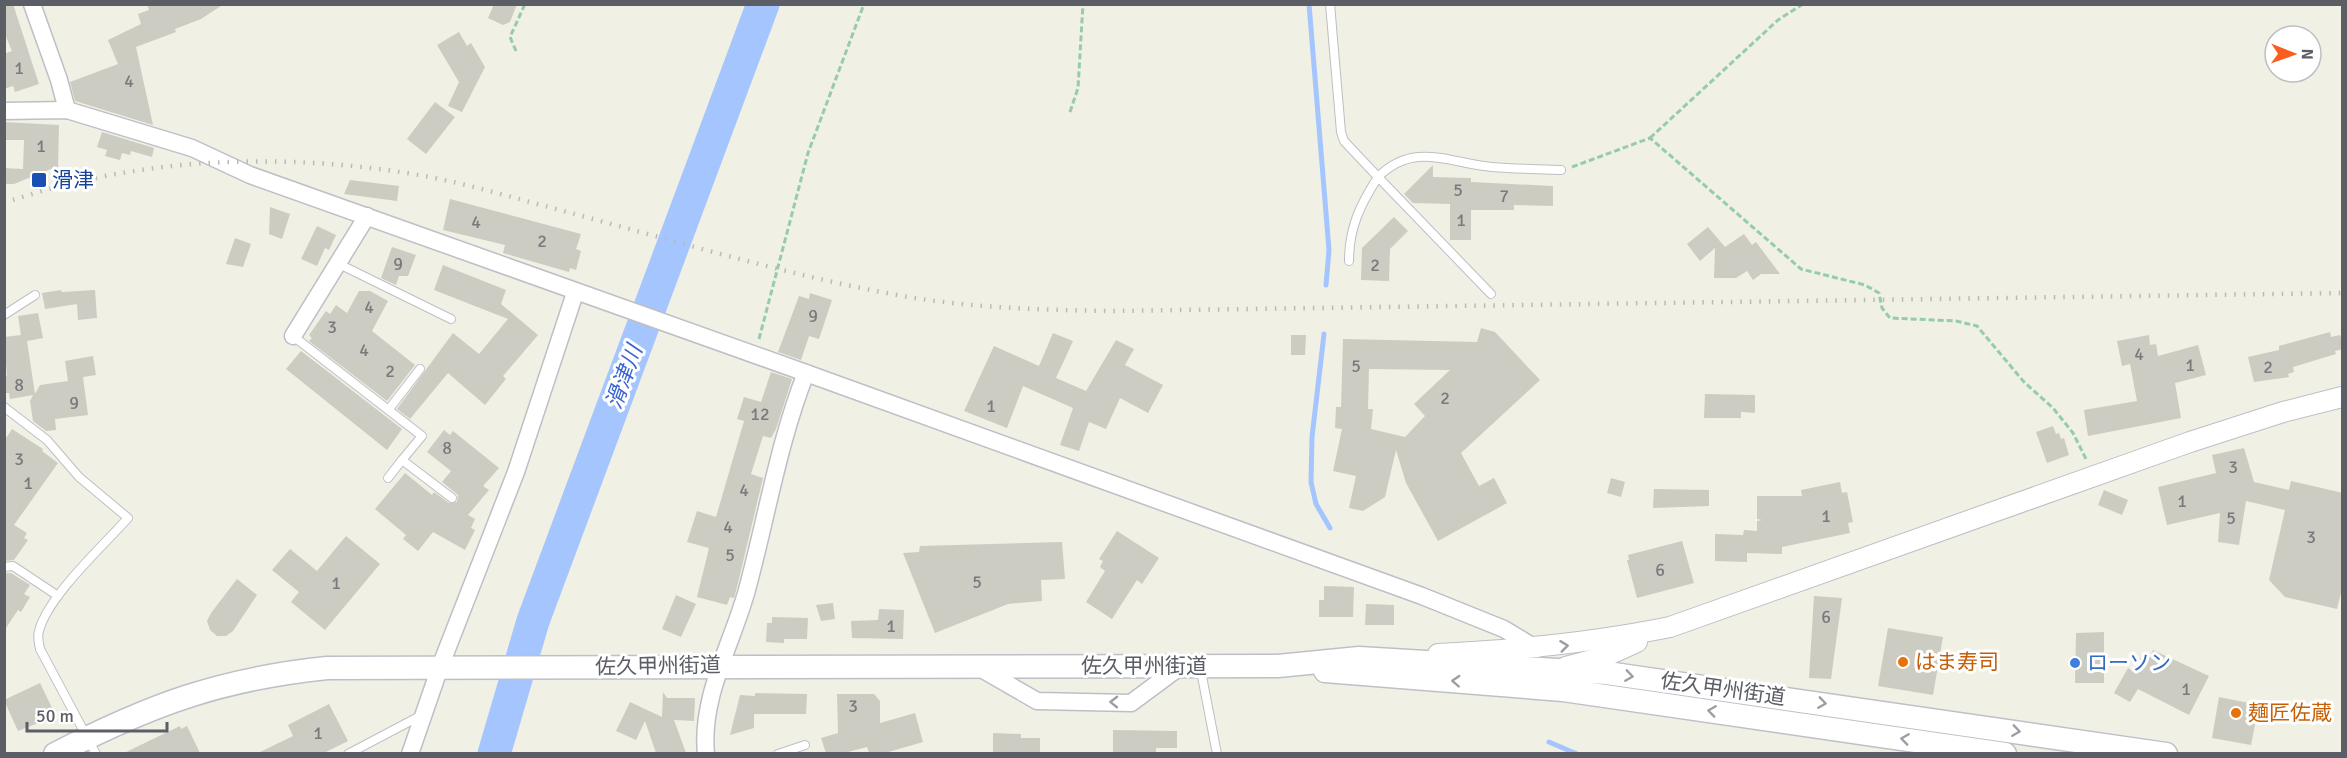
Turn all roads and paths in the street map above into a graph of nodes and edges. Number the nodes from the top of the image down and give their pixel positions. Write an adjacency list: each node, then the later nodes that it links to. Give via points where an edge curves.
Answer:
1 (32, 4): 8 (street)
2 (525, 4): 7 (path, via 510,37)
3 (864, 4): 23 (path, via 808,153)
4 (1083, 4): 10 (path, via 1078,88)
5 (1330, 4): 13 (lane, via 1344,141)
6 (1803, 4): 11 (path, via 1778,20)
7 (516, 51)
8 (66, 110): 9 (street); 14 (street, via 192,148 250,175)
9 (4, 111)
10 (1071, 112)
11 (1650, 138): 12 (path); 30 (path, via 1801,269 1865,285 1879,293 1882,308 1890,318 1956,321 1977,326 2024,382 2054,408 2073,433)
12 (1561, 170): 13 (lane, via 1489,166 1438,155 1389,166)
13 (1378, 177): 15 (lane, via 1353,221); 17 (lane)
14 (367, 216): 16 (street); 19 (street)
15 (1349, 261)
16 (339, 264): 21 (lane); 22 (street)
17 (1491, 294)
18 (35, 295): 20 (lane)
19 (581, 295): 23 (street); 42 (street)
20 (4, 315)
21 (451, 319)
22 (293, 336): 28 (lane)
23 (751, 354): 25 (street)
24 (420, 369): 28 (lane)
25 (806, 373): 36 (street, via 1422,596 1504,629); 38 (street, via 793,406 748,588)
26 (2343, 397): 30 (street, via 2283,412)
27 (4, 407): 34 (lane, via 47,440 79,477 128,518)
28 (389, 409): 29 (lane, via 422,436)
29 (402, 459): 31 (lane); 32 (lane)
30 (2096, 476): 35 (street)
31 (387, 478)
32 (452, 498)
33 (4, 567): 34 (lane, via 13,566)
34 (58, 596): 46 (lane, via 39,629 40,649)
35 (1670, 627): 36 (street, one-way to 35); 43 (street, via 1605,657)
36 (1538, 649): 37 (street)
37 (1359, 658): 41 (main road, 佐久甲州街道); 43 (main road, 佐久甲州街道)
38 (723, 665): 39 (main road, 佐久甲州街道); 42 (main road, 佐久甲州街道); 51 (street, via 711,694 705,726)
39 (975, 666): 40 (main road, 佐久甲州街道); 40 (street, one-way to 39, via 1131,703 1036,701)
40 (1190, 666): 41 (main road, 佐久甲州街道); 53 (lane)
41 (1278, 666): 44 (main road, 佐久甲州街道, one-way to 41)
42 (445, 667): 45 (street); 46 (main road, 佐久甲州街道, via 327,668 247,678 156,706)
43 (1561, 669): 44 (street); 55 (main road, 佐久甲州街道, one-way to 55)
44 (1496, 684): 54 (main road, 佐久甲州街道, one-way to 44)
45 (424, 714): 49 (lane); 50 (street)
46 (92, 745): 48 (main road, 佐久甲州街道)
47 (805, 745): 52 (lane)
48 (55, 753)
49 (348, 753)
50 (410, 753)
51 (706, 753)
52 (778, 753)
53 (1217, 753)
54 (2005, 753)
55 (2166, 753)

